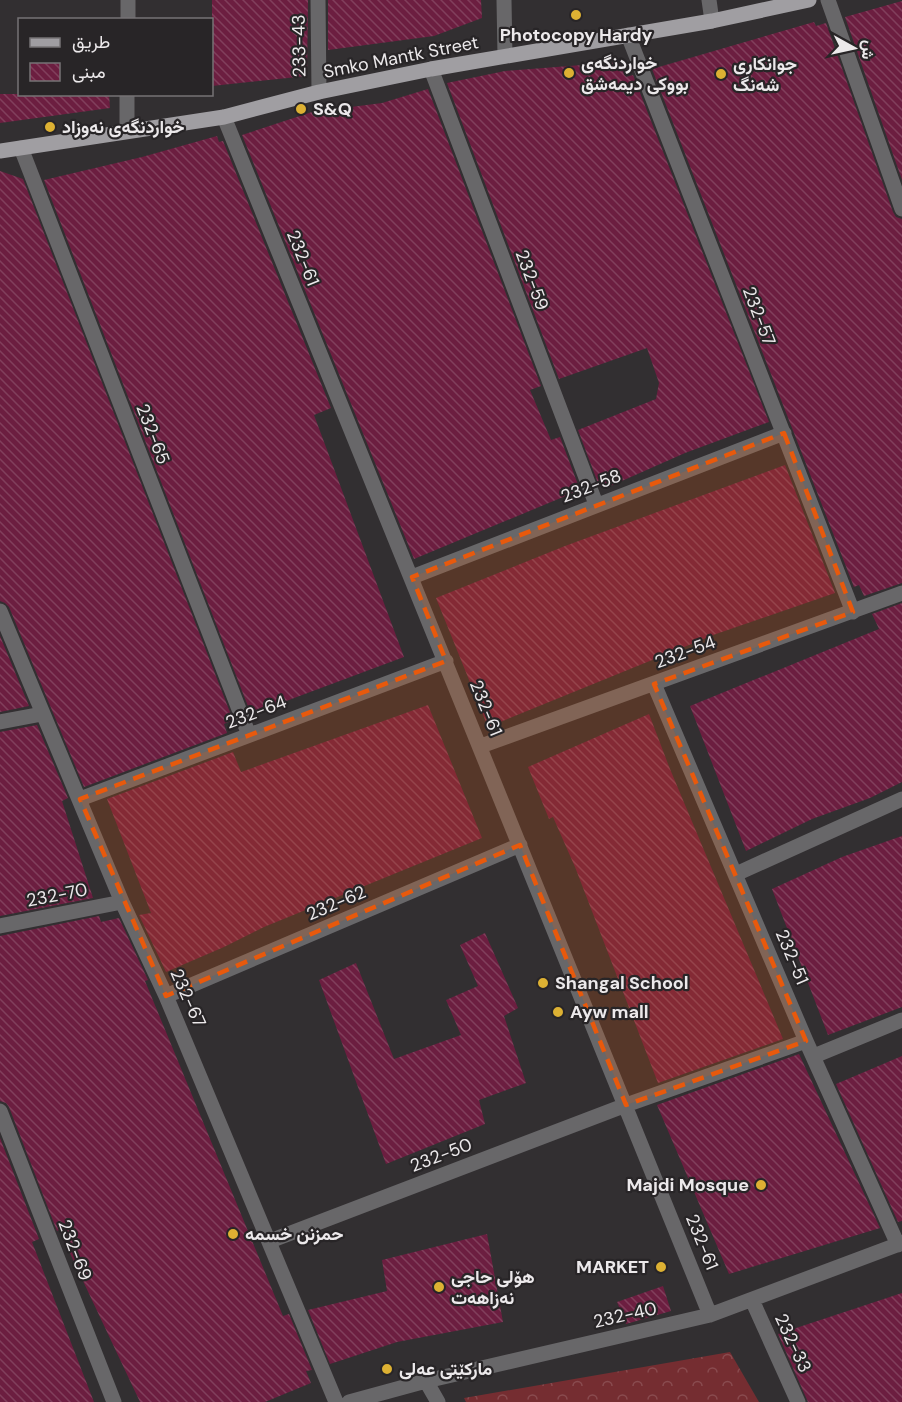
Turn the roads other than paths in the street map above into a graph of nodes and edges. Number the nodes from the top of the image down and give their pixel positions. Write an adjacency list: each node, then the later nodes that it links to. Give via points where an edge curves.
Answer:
1 (129, 0): 7 (street)
2 (318, 0): 12 (street, 233-43)
3 (504, 0): 10 (street)
4 (709, 0): 8 (street)
5 (809, 0): 8 (main road, Smko Mantk Street)
6 (828, 0): 18 (street)
7 (128, 18)
8 (712, 21): 9 (main road, Smko Mantk Street)
9 (628, 35): 10 (main road, Smko Mantk Street); 19 (street, 232-57)
10 (505, 56): 11 (main road, Smko Mantk Street)
11 (431, 69): 12 (main road, Smko Mantk Street); 20 (street, 232-59)
12 (319, 92): 14 (main road, Smko Mantk Street)
13 (127, 96): 15 (street)
14 (224, 117): 15 (main road, Smko Mantk Street); 21 (street, 232-61)
15 (127, 130): 16 (main road, Smko Mantk Street)
16 (21, 148): 17 (main road, Smko Mantk Street); 29 (street, 232-65)
17 (0, 151)
18 (902, 209)
19 (784, 433): 20 (street, 232-58); 24 (street, 232-57)
20 (596, 504): 21 (street, 232-58)
21 (412, 577): 25 (street, 232-61)
22 (902, 593): 24 (street, 232-54)
23 (0, 612): 27 (street, 232-67)
24 (853, 612): 26 (street, 232-54)
25 (446, 660): 29 (street, 232-64); 30 (street, 232-61)
26 (654, 684): 30 (street, 232-54); 34 (street, 232-51)
27 (42, 714): 28 (street); 31 (street, 232-67)
28 (0, 723)
29 (249, 735): 31 (street, 232-64)
30 (481, 746): 33 (street, 232-61)
31 (80, 799): 35 (street, 232-67)
32 (902, 800): 34 (street)
33 (520, 845): 37 (street, 232-62); 41 (street, 232-61)
34 (736, 874): 39 (street, 232-51)
35 (122, 902): 36 (street, 232-70); 37 (street, 232-67)
36 (0, 926)
37 (166, 996): 43 (street, 232-67)
38 (902, 1020): 40 (street)
39 (806, 1041): 40 (street, 232-51); 41 (street, 232-50)
40 (814, 1056): 44 (street, 232-51)
41 (626, 1105): 43 (street, 232-50); 46 (street, 232-61)
42 (0, 1111): 48 (street, 232-69)
43 (270, 1241): 49 (street, 232-67)
44 (900, 1244): 45 (street, 232-40)
45 (752, 1300): 46 (street, 232-40); 52 (street, 232-33)
46 (710, 1315): 47 (street, 232-40)
47 (426, 1381): 50 (street, 232-40); 51 (street)
48 (114, 1402)
49 (336, 1402)
50 (349, 1402)
51 (438, 1402)
52 (798, 1402)

